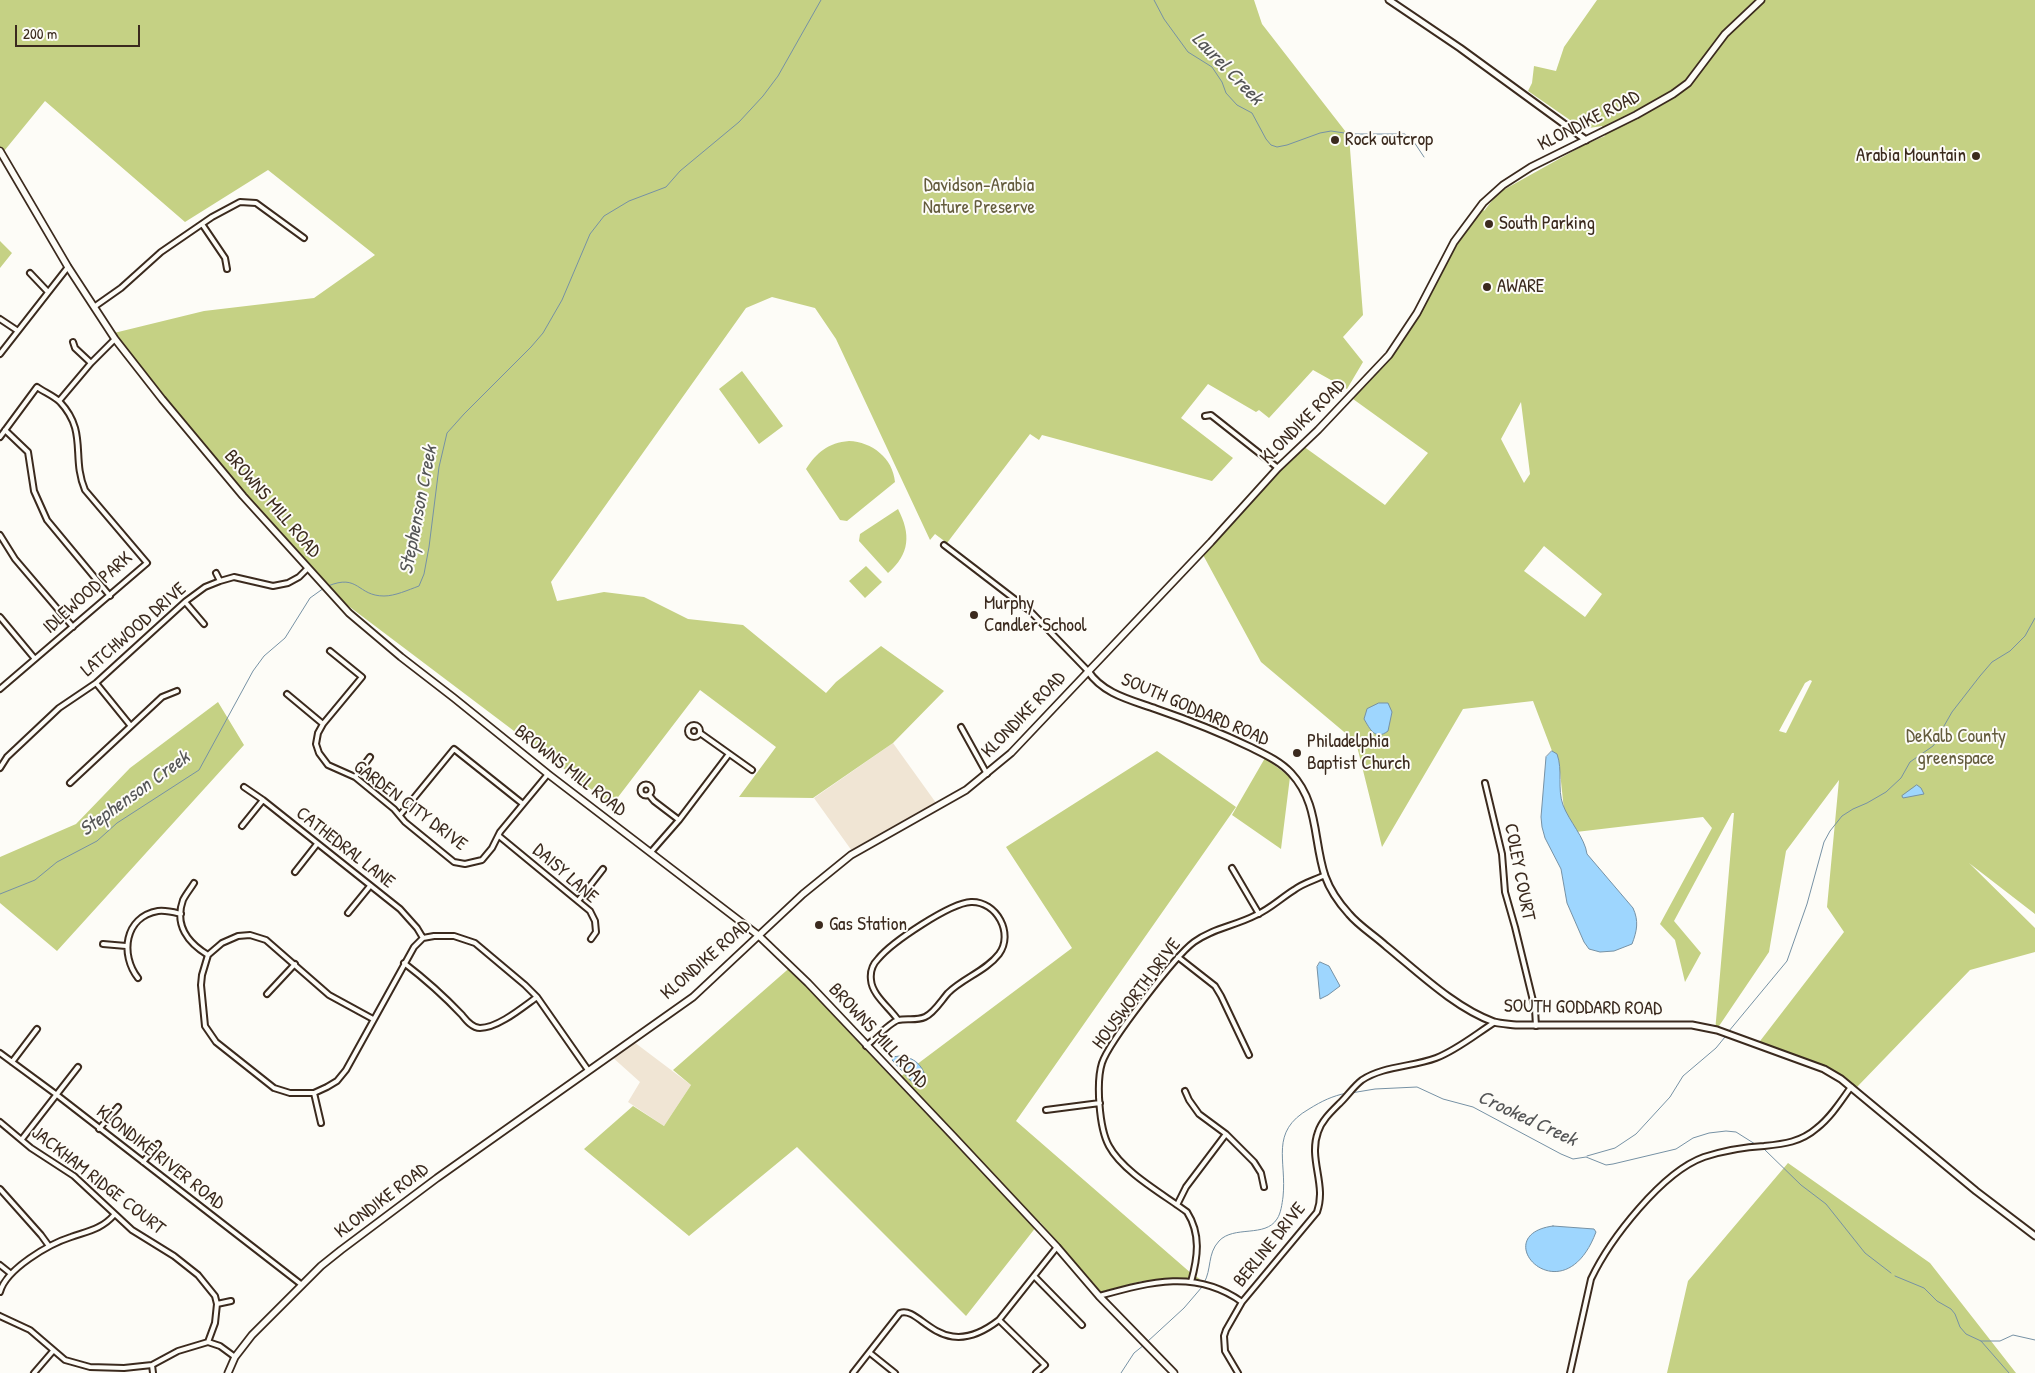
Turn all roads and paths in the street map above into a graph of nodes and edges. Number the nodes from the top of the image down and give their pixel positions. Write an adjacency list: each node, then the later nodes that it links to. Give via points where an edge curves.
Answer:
1 (1389, 0): 3 (street)
2 (1760, 0): 3 (main road, KLONDIKE ROAD, via 1725,34 1688,83)
3 (1586, 140): 22 (main road, KLONDIKE ROAD, via 1520,174 1483,203 1454,242 1417,313 1389,355)
4 (0, 151): 7 (main road, BROWNS MILL ROAD)
5 (202, 224): 6 (street, via 240,202 256,203); 8 (street, via 225,258); 11 (street, via 161,252)
6 (304, 238)
7 (68, 267): 10 (street); 11 (main road, BROWNS MILL ROAD)
8 (227, 269)
9 (30, 273): 10 (street)
10 (48, 292): 13 (street)
11 (94, 307): 14 (main road, BROWNS MILL ROAD)
12 (0, 319): 13 (street)
13 (18, 331): 16 (street)
14 (115, 340): 17 (street); 27 (main road, BROWNS MILL ROAD, via 243,496)
15 (73, 342): 17 (street)
16 (0, 354)
17 (91, 363): 18 (street)
18 (59, 401): 20 (street, IDLEWOOD PARK, via 37,387); 26 (street, IDLEWOOD PARK, via 73,420 80,480 85,490)
19 (1206, 416): 22 (street, via 1212,415)
20 (5, 430): 21 (street, IDLEWOOD PARK); 30 (street, via 28,452 34,491 46,520)
21 (0, 437)
22 (1278, 468): 37 (main road, KLONDIKE ROAD)
23 (0, 535): 34 (street, via 15,559)
24 (944, 545): 37 (street, SOUTH GODDARD ROAD, via 1030,611)
25 (152, 561): 26 (street)
26 (147, 563): 30 (street, IDLEWOOD PARK)
27 (308, 568): 29 (street, LATCHWOOD DRIVE, via 288,583 273,586 234,577); 52 (main road, BROWNS MILL ROAD, via 349,613)
28 (216, 573): 29 (street)
29 (220, 580): 31 (street, LATCHWOOD DRIVE, via 205,587)
30 (110, 596): 34 (street, IDLEWOOD PARK)
31 (186, 603): 33 (street); 38 (street, LATCHWOOD DRIVE)
32 (0, 616): 36 (street)
33 (204, 624)
34 (73, 627): 36 (street, IDLEWOOD PARK)
35 (330, 651): 42 (street, via 362,677)
36 (35, 659): 39 (street, IDLEWOOD PARK)
37 (1088, 671): 53 (main road, KLONDIKE ROAD); 70 (street, SOUTH GODDARD ROAD, via 1093,679 1128,700 1206,726 1268,756 1290,772 1310,802)
38 (96, 683): 43 (street); 50 (street, LATCHWOOD DRIVE, via 59,708 7,757)
39 (0, 689)
40 (177, 691): 43 (street, via 162,697)
41 (287, 694): 42 (street)
42 (323, 724): 47 (street)
43 (130, 725): 55 (street)
44 (961, 727): 53 (street)
45 (700, 733): 48 (street)
46 (309, 744): 47 (street)
47 (316, 744): 54 (street, GARDEN CITY DRIVE, via 328,765)
48 (730, 754): 51 (street); 62 (street)
49 (370, 757): 54 (street)
50 (0, 768)
51 (752, 770)
52 (548, 774): 60 (street, GARDEN CITY DRIVE); 66 (main road, BROWNS MILL ROAD)
53 (987, 774): 77 (main road, KLONDIKE ROAD, via 966,790 851,855)
54 (355, 777): 61 (street, GARDEN CITY DRIVE)
55 (70, 783)
56 (1486, 783): 94 (street, COLEY COURT, via 1502,854 1505,892 1533,1000)
57 (244, 787): 59 (street, CATHEDRAL LANE)
58 (649, 795): 62 (street)
59 (263, 800): 63 (street); 65 (street, CATHEDRAL LANE)
60 (523, 804): 61 (street, via 454,749); 64 (street, GARDEN CITY DRIVE)
61 (400, 815): 64 (street, GARDEN CITY DRIVE, via 454,862 482,860)
62 (679, 820): 66 (street)
63 (242, 826)
64 (499, 836): 73 (street, DAISY LANE)
65 (317, 844): 69 (street); 72 (street, CATHEDRAL LANE)
66 (651, 852): 77 (main road, BROWNS MILL ROAD)
67 (1232, 868): 76 (street)
68 (602, 869): 73 (street)
69 (295, 872)
70 (1325, 875): 76 (street, HOUSWORTH DRIVE, via 1296,888); 93 (street, SOUTH GODDARD ROAD, via 1350,916 1459,1003)
71 (194, 883): 75 (street, via 184,900)
72 (370, 886): 74 (street); 78 (street, CATHEDRAL LANE, via 404,913)
73 (578, 900): 79 (street, DAISY LANE, via 595,921 596,932)
74 (348, 913)
75 (181, 914): 81 (street, via 157,911 146,915 130,933); 82 (street, via 189,942)
76 (1259, 914): 83 (street, HOUSWORTH DRIVE, via 1207,934)
77 (758, 935): 96 (main road, BROWNS MILL ROAD); 101 (main road, KLONDIKE ROAD, via 693,997)
78 (423, 938): 84 (street); 90 (street, via 454,936 475,943)
79 (591, 939)
80 (103, 944): 81 (street)
81 (126, 946): 88 (street, via 131,969)
82 (208, 955): 85 (street, via 222,943 250,935 271,944); 104 (street, via 201,985 205,1026 213,1038 274,1088 290,1093)
83 (1178, 957): 98 (street, via 1222,996); 106 (street, HOUSWORTH DRIVE, via 1108,1051 1099,1077)
84 (404, 963): 90 (street, via 434,986 470,1024 479,1028 508,1017); 91 (street)
85 (295, 964): 89 (street); 91 (street, via 329,995)
86 (866, 970): 87 (street)
87 (872, 971): 92 (street, via 875,992); 92 (street, via 878,958 904,937 965,903 981,904 1002,922 1006,937 1004,946 994,959 950,991 925,1017)
88 (138, 978)
89 (268, 994)
90 (538, 997): 101 (street)
91 (373, 1019): 104 (street, via 342,1075)
92 (898, 1020): 96 (street)
93 (1494, 1022): 94 (street, SOUTH GODDARD ROAD); 131 (street, BERLINE DRIVE, via 1436,1058 1379,1072 1363,1080 1328,1116 1318,1131 1315,1143 1321,1193 1317,1212)
94 (1536, 1026): 102 (street, SOUTH GODDARD ROAD, via 1672,1024 1717,1030 1824,1070)
95 (37, 1029): 99 (street)
96 (866, 1046): 122 (main road, BROWNS MILL ROAD)
97 (0, 1053): 99 (street, KLONDIKE RIVER ROAD)
98 (1249, 1055)
99 (12, 1062): 105 (street, KLONDIKE RIVER ROAD)
100 (78, 1067): 105 (street)
101 (588, 1070): 127 (main road, KLONDIKE ROAD, via 341,1250)
102 (1851, 1087): 120 (street, SOUTH GODDARD ROAD); 151 (street, via 1821,1125 1801,1139 1783,1145 1714,1154 1686,1166 1663,1184 1617,1236 1591,1278)
103 (1185, 1091): 112 (street, via 1200,1114)
104 (314, 1092): 110 (street)
105 (56, 1095): 111 (street, KLONDIKE RIVER ROAD); 113 (street)
106 (1100, 1103): 108 (street); 118 (street, HOUSWORTH DRIVE, via 1104,1134 1114,1154)
107 (118, 1107): 111 (street)
108 (1046, 1110)
109 (0, 1122): 113 (street, JACKHAM RIDGE COURT)
110 (321, 1123)
111 (99, 1129): 115 (street, KLONDIKE RIVER ROAD)
112 (1226, 1134): 116 (street, via 1254,1162); 118 (street, via 1186,1187)
113 (22, 1139): 119 (street, JACKHAM RIDGE COURT, via 74,1176)
114 (158, 1144): 115 (street)
115 (143, 1162): 127 (street, KLONDIKE RIVER ROAD)
116 (1264, 1188)
117 (0, 1189): 121 (street)
118 (1177, 1205): 126 (street, HOUSWORTH DRIVE, via 1186,1212 1196,1230 1196,1260)
119 (114, 1215): 121 (street, via 98,1228); 132 (street, JACKHAM RIDGE COURT, via 198,1275 215,1296)
120 (2035, 1236)
121 (49, 1246): 124 (street)
122 (1058, 1247): 125 (street); 129 (main road, BROWNS MILL ROAD)
123 (0, 1266): 124 (street)
124 (10, 1273): 128 (street)
125 (1035, 1277): 134 (street); 135 (street)
126 (1191, 1282): 129 (street, via 1165,1280); 131 (street, via 1218,1287)
127 (302, 1285): 139 (main road, KLONDIKE ROAD, via 252,1335)
128 (0, 1292)
129 (1100, 1296): 149 (main road, BROWNS MILL ROAD)
130 (230, 1301): 132 (street)
131 (1242, 1302): 150 (street, BERLINE DRIVE, via 1224,1336 1225,1351)
132 (217, 1304): 136 (street)
133 (0, 1316): 137 (street, via 30,1330)
134 (999, 1320): 138 (street, via 978,1333 951,1336 933,1330 912,1313 900,1313); 148 (street, via 1045,1366)
135 (1082, 1325)
136 (208, 1342): 139 (street); 140 (street, via 178,1351)
137 (53, 1351): 141 (street, via 74,1364); 142 (street)
138 (870, 1353): 146 (street); 147 (street)
139 (235, 1357): 145 (main road, KLONDIKE ROAD)
140 (152, 1365): 141 (street); 144 (street)
141 (90, 1367): 143 (street)
142 (34, 1373)
143 (89, 1373)
144 (153, 1373)
145 (228, 1373)
146 (853, 1373)
147 (895, 1373)
148 (1036, 1373)
149 (1174, 1373)
150 (1238, 1373)
151 (1570, 1373)

